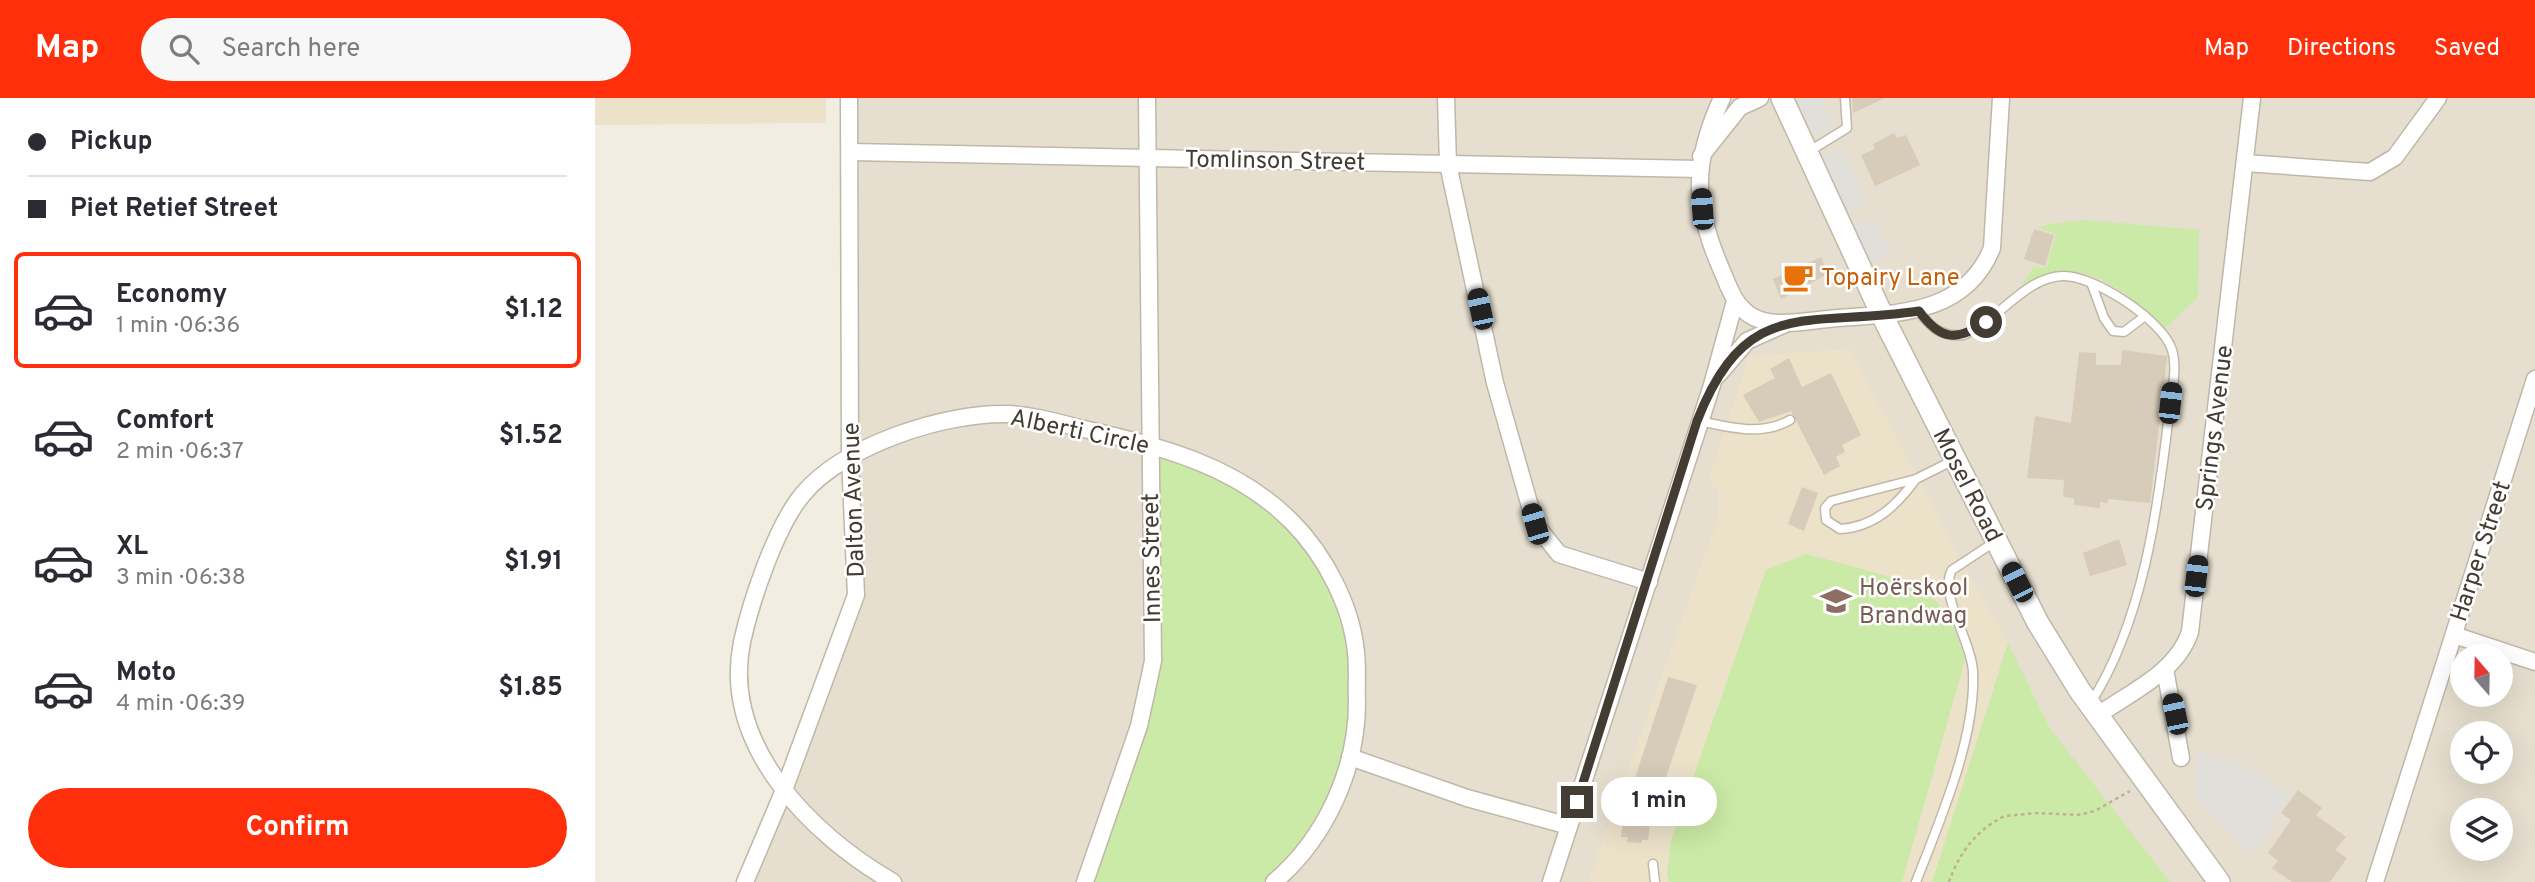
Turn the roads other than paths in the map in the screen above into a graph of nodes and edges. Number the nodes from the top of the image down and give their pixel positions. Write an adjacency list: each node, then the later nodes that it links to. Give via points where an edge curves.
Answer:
1 (849, 98): 11 (street, Dalton Avenue)
2 (1147, 98): 13 (street, Innes Street)
3 (1446, 98): 16 (street)
4 (1722, 98): 14 (street, via 1703,143)
5 (1760, 98): 14 (street, via 1740,107)
6 (1782, 98): 12 (street, Mosel Road)
7 (1845, 98): 12 (lane, via 1847,128)
8 (2001, 98): 19 (street, via 1992,248 1972,282)
9 (2252, 98): 15 (street, Springs Avenue)
10 (2438, 98): 15 (street, via 2395,156 2370,172)
11 (850, 152): 13 (street, Tomlinson Street); 28 (street, Dalton Avenue)
12 (1806, 153): 21 (street, Mosel Road)
13 (1148, 158): 16 (street, Tomlinson Street); 27 (street, Innes Street)
14 (1700, 163): 16 (street, Tomlinson Street); 18 (street, via 1702,209)
15 (2245, 163): 35 (street, Springs Avenue, via 2190,632 2179,655)
16 (1448, 164): 32 (street, via 1495,383 1535,524 1559,554)
17 (2092, 285): 19 (lane, via 2064,276 2041,282 1962,335 1947,335 1931,327); 20 (lane); 20 (lane, via 2113,331 2124,332)
18 (1735, 301): 22 (street, via 1760,319); 24 (street)
19 (1919, 311): 21 (street)
20 (2145, 316): 36 (lane, via 2168,341 2174,358 2158,505 2119,647)
21 (1883, 317): 22 (street); 29 (street, Mosel Road)
22 (1790, 322): 24 (street, via 1747,341)
23 (2535, 379): 33 (street, Harper Street)
24 (1712, 385): 26 (street)
25 (1790, 419): 26 (lane, via 1774,427 1744,429)
26 (1697, 421): 32 (street)
27 (1150, 444): 28 (street, Alberti Circle, via 1032,417 999,415 917,429); 37 (street, Alberti Circle, via 1212,466 1249,488 1293,523 1319,556 1339,591 1356,651 1357,723); 44 (street, Innes Street, via 1153,662 1139,726)
28 (850, 457): 39 (street, Dalton Avenue, via 855,598); 39 (street, Alberti Circle, via 801,495 786,521 753,602 740,651 745,715 768,768)
29 (1954, 460): 30 (lane); 31 (street, Mosel Road)
30 (1916, 479): 30 (lane, via 1831,501 1825,508 1826,520 1840,529 1869,522 1891,510)
31 (1996, 541): 36 (street, Mosel Road, via 2038,623); 48 (lane, via 1952,570 1948,578 1948,592 1971,654 1973,698 1948,792)
32 (1649, 582): 40 (street)
33 (2453, 635): 34 (street); 50 (street, Harper Street)
34 (2535, 662)
35 (2165, 669): 36 (street, Springs Avenue); 38 (street)
36 (2094, 709): 49 (street, Mosel Road)
37 (1350, 757): 40 (street, via 1467,798); 45 (street, Alberti Circle, via 1331,809)
38 (2181, 758)
39 (784, 790): 42 (street, Dalton Avenue); 43 (street, Alberti Circle, via 848,854)
40 (1569, 826): 46 (street)
41 (1653, 864): 47 (lane)
42 (745, 882)
43 (893, 882)
44 (1085, 882)
45 (1274, 882)
46 (1551, 882)
47 (1655, 882)
48 (1916, 882)
49 (2219, 882)
50 (2375, 882)

